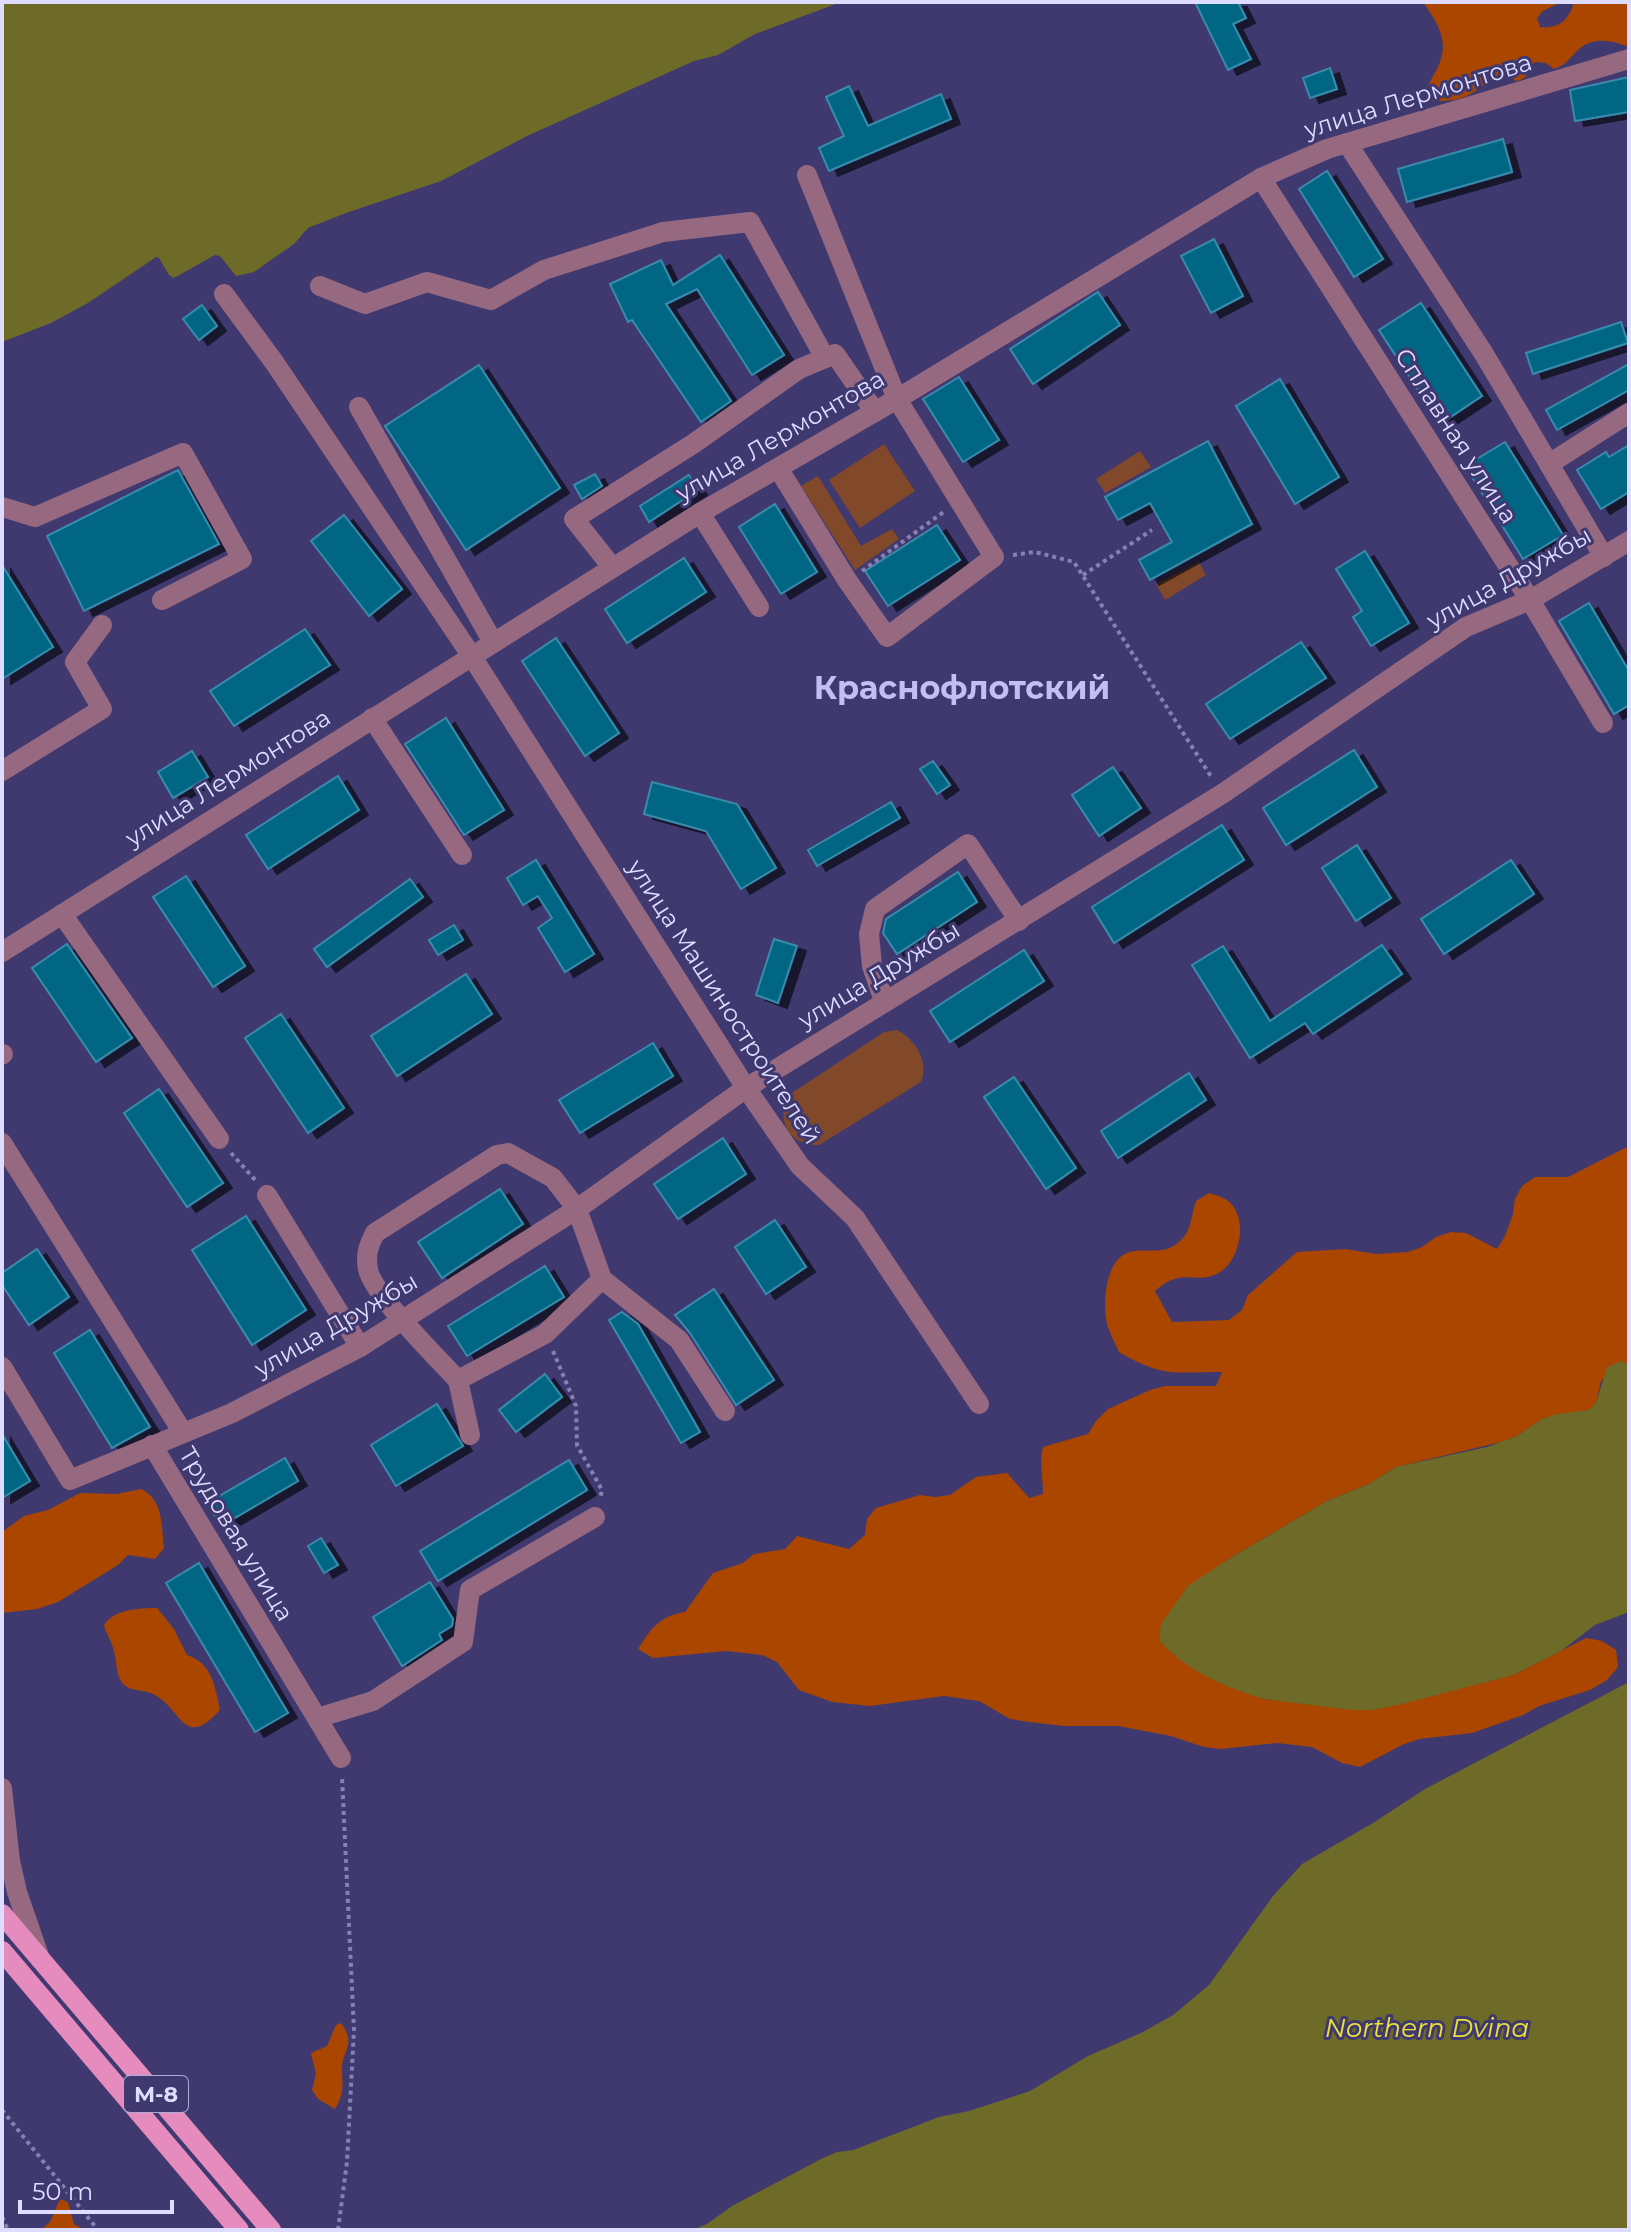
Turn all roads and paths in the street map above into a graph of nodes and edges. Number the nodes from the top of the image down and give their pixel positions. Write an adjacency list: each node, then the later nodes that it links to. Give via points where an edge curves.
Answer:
1 (1629, 59): 2 (street, улица Лермонтова)
2 (1347, 143): 4 (street, улица Лермонтова); 12 (street)
3 (807, 175): 8 (street)
4 (1261, 178): 8 (street, улица Лермонтова); 25 (street, Сплавная улица)
5 (320, 286): 7 (street, via 365,304 427,282 491,300 544,270 663,232 750,222)
6 (224, 294): 29 (street, улица Машиностроителей)
7 (825, 358): 10 (street, via 835,354); 21 (street, via 799,369 574,519)
8 (897, 399): 10 (street, улица Лермонтова); 14 (street)
9 (359, 407): 28 (street)
10 (875, 412): 13 (street, улица Лермонтова)
11 (1629, 413): 12 (street)
12 (1549, 464): 20 (street)
13 (778, 468): 16 (street, улица Лермонтова); 23 (street)
14 (961, 500): 19 (street); 23 (path)
15 (2, 507): 24 (street, via 35,517 183,453 242,559)
16 (700, 513): 21 (street, улица Лермонтова); 26 (street)
17 (1152, 530): 22 (path)
18 (1629, 541): 20 (street, улица Дружбы)
19 (994, 557): 22 (path, via 1035,552 1074,562); 23 (street, via 887,637)
20 (1604, 557): 25 (street, улица Дружбы)
21 (612, 567): 28 (street, улица Лермонтова)
22 (1083, 575): 33 (path)
23 (847, 580)
24 (162, 600)
25 (1530, 600): 31 (street, Сплавная улица); 33 (street, улица Дружбы, via 1466,627)
26 (759, 607)
27 (102, 625): 32 (street, via 75,662 102,709)
28 (493, 642): 29 (street, улица Лермонтова)
29 (471, 655): 30 (street, улица Лермонтова); 39 (street, улица Машиностроителей)
30 (372, 718): 34 (street); 35 (street, улица Лермонтова)
31 (1603, 723)
32 (2, 771)
33 (1222, 794): 36 (street, улица Дружбы)
34 (462, 855)
35 (62, 914): 37 (street, улица Лермонтова); 40 (street)
36 (1019, 921): 38 (street, улица Дружбы); 38 (street, via 968,844 875,909 869,934 872,966)
37 (2, 952)
38 (884, 1001): 39 (street, улица Дружбы)
39 (746, 1088): 43 (street, улица Дружбы); 50 (street, улица Машиностроителей, via 800,1166 855,1218)
40 (219, 1139): 42 (path)
41 (2, 1143): 52 (street)
42 (267, 1195): 47 (street)
43 (577, 1209): 44 (street); 45 (street, улица Дружбы); 45 (street, via 553,1178 508,1153 497,1155 375,1233 367,1248 368,1272)
44 (602, 1279): 46 (street); 51 (street, via 679,1340)
45 (402, 1320): 47 (street, улица Дружбы); 49 (street)
46 (545, 1334): 49 (street); 55 (path, via 576,1406 577,1445 602,1490)
47 (360, 1347): 52 (street, улица Дружбы, via 232,1413)
48 (2, 1367): 54 (street, Трудовая улица, via 70,1480)
49 (458, 1380): 53 (street)
50 (979, 1404)
51 (725, 1411)
52 (182, 1431): 54 (street, улица Дружбы)
53 (470, 1435)
54 (152, 1445): 56 (street, Трудовая улица)
55 (595, 1517): 56 (street, via 470,1590 463,1642 373,1701)
56 (317, 1718): 57 (street, Трудовая улица)
57 (341, 1758): 68 (path, via 354,2030)
58 (2, 1788): 61 (street, via 10,1861)
59 (2, 1914): 61 (main road)
60 (2, 1951): 66 (main road)
61 (40, 1959): 67 (main road, М-8)
62 (2, 2110): 65 (path)
63 (2, 2217): 64 (path)
64 (8, 2230)
65 (98, 2230)
66 (239, 2230)
67 (271, 2230)
68 (338, 2230)

